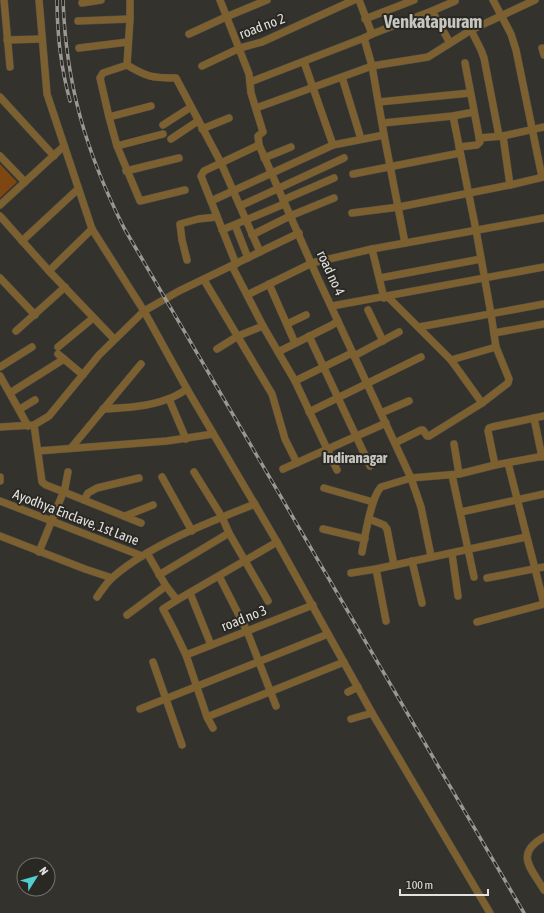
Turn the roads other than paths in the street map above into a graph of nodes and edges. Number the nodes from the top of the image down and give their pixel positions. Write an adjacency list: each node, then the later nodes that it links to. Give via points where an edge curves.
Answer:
1 (4, 0): 15 (street)
2 (38, 0): 25 (street)
3 (101, 0): 13 (street)
4 (130, 0): 18 (street)
5 (220, 0): 17 (street)
6 (267, 0): 17 (street)
7 (354, 0): 30 (street, road no 2, via 262,42)
8 (359, 0): 19 (street)
9 (414, 0): 19 (street)
10 (456, 0): 14 (street)
11 (493, 0): 16 (street)
12 (535, 0): 16 (street)
13 (82, 3)
14 (432, 11): 23 (street); 28 (street)
15 (2, 16): 26 (street)
16 (502, 16): 21 (street); 57 (street, via 516,50)
17 (226, 17): 22 (street); 30 (street)
18 (130, 19): 20 (street); 27 (street)
19 (365, 19): 23 (street)
20 (78, 21)
21 (471, 30): 28 (street); 60 (street, via 484,58)
22 (189, 34)
23 (372, 34): 24 (street)
24 (364, 38): 33 (street); 37 (street)
25 (41, 39): 26 (street); 66 (street, via 47,94)
26 (7, 40): 32 (street)
27 (128, 42): 29 (street); 35 (street)
28 (450, 43): 37 (street, via 428,57)
29 (79, 48)
30 (240, 48): 36 (street, road no 2); 40 (street)
31 (0, 50): 32 (street)
32 (8, 50): 38 (street)
33 (304, 62): 40 (street); 41 (street)
34 (465, 63): 42 (street)
35 (127, 65): 46 (street, via 144,75 176,78); 50 (street, via 101,75)
36 (202, 66)
37 (372, 66): 39 (street); 44 (street)
38 (10, 67)
39 (342, 77): 41 (street); 63 (street)
40 (250, 82): 47 (street)
41 (313, 87): 47 (street); 65 (street)
42 (470, 93): 44 (street); 48 (street)
43 (0, 97): 71 (street)
44 (379, 102): 53 (street)
45 (151, 106): 50 (street)
46 (191, 107): 52 (street); 54 (street)
47 (256, 108): 64 (street, via 263,132 257,138)
48 (474, 112): 49 (street); 61 (street)
49 (453, 116): 53 (street); 69 (street)
50 (108, 117): 67 (street)
51 (229, 118): 56 (street)
52 (198, 121): 56 (street); 62 (street)
53 (383, 123): 59 (street)
54 (163, 125)
55 (544, 127): 57 (street)
56 (202, 129): 75 (street)
57 (532, 130): 60 (street); 80 (street)
58 (163, 134): 67 (street)
59 (384, 135): 63 (street); 76 (street)
60 (501, 136): 61 (street); 83 (street)
61 (479, 138): 69 (street, via 480,142 477,145)
62 (171, 139)
63 (361, 139): 65 (street)
64 (259, 145): 73 (street, road no 4); 75 (street)
65 (333, 145): 78 (street)
66 (64, 146): 71 (street); 84 (street)
67 (117, 146): 77 (street)
68 (291, 147): 73 (street)
69 (459, 150): 76 (street); 88 (street)
70 (0, 156): 82 (street)
71 (54, 156): 82 (street)
72 (178, 158): 77 (street)
73 (264, 158): 78 (street, road no 4)
74 (344, 158): 85 (street)
75 (220, 163): 87 (street); 90 (street, via 204,171 201,176)
76 (390, 166): 79 (street); 94 (street)
77 (126, 171): 86 (street, via 140,201)
78 (271, 174): 85 (street, road no 4); 87 (street)
79 (353, 174)
80 (543, 177): 83 (street)
81 (334, 178): 91 (street)
82 (25, 182): 92 (street)
83 (510, 185): 88 (street)
84 (78, 189): 102 (street); 107 (street)
85 (278, 189): 91 (street, road no 4); 93 (street)
86 (185, 190)
87 (234, 191): 90 (street); 93 (street)
88 (468, 194): 94 (street); 104 (street)
89 (334, 198): 97 (street)
90 (211, 201): 98 (street)
91 (283, 202): 97 (street, road no 4); 100 (street)
92 (0, 205)
93 (240, 206): 100 (street)
94 (398, 207): 95 (street); 108 (street)
95 (352, 213)
96 (0, 216): 107 (street)
97 (290, 216): 105 (street, road no 4); 106 (street)
98 (217, 217): 103 (street); 113 (street, via 180,224)
99 (544, 218): 104 (street)
100 (246, 220): 101 (street); 106 (street)
101 (235, 225): 103 (street); 111 (street)
102 (92, 229): 117 (street); 129 (street)
103 (222, 230): 115 (street)
104 (476, 230): 108 (street); 112 (street)
105 (299, 234): 110 (street); 114 (street, road no 4)
106 (252, 235): 110 (street)
107 (22, 241): 117 (street)
108 (405, 243): 109 (street)
109 (372, 249): 114 (street); 119 (street)
110 (260, 252): 111 (street)
111 (248, 258): 115 (street)
112 (481, 259): 119 (street); 120 (street)
113 (187, 260)
114 (312, 263): 122 (street); 127 (street, road no 4)
115 (234, 265): 121 (street); 124 (street)
116 (544, 267): 120 (street)
117 (49, 271): 123 (street)
118 (0, 278): 132 (street)
119 (380, 278): 125 (street)
120 (485, 278): 125 (street); 131 (street)
121 (204, 280): 129 (street); 142 (street)
122 (269, 284): 124 (street); 135 (street)
123 (65, 287): 132 (street); 133 (street)
124 (247, 295): 137 (street)
125 (386, 297): 127 (street); 138 (street)
126 (544, 304): 131 (street)
127 (332, 306): 134 (street, road no 4)
128 (368, 310): 145 (street)
129 (144, 311): 144 (street); 162 (street)
130 (306, 314): 135 (street)
131 (491, 314): 138 (street); 141 (street)
132 (35, 315): 139 (street)
133 (93, 318): 144 (street); 153 (street, via 58,350)
134 (338, 321): 143 (street); 151 (street, road no 4)
135 (287, 324): 146 (street)
136 (544, 324): 141 (street)
137 (263, 326): 142 (street); 150 (street)
138 (419, 327): 154 (street)
139 (16, 331)
140 (399, 332): 145 (street)
141 (494, 334): 148 (street)
142 (238, 336): 149 (street); 188 (street, via 272,394 285,439)
143 (309, 336): 146 (street); 157 (street)
144 (114, 339): 158 (street)
145 (383, 341): 151 (street)
146 (295, 343): 150 (street)
147 (32, 347): 156 (street)
148 (496, 347): 154 (street); 168 (street, via 509,379 508,383)
149 (217, 349)
150 (278, 352): 160 (street)
151 (353, 354): 157 (street); 161 (street, road no 4)
152 (420, 357): 161 (street)
153 (64, 360): 158 (street); 163 (street)
154 (451, 360): 168 (street)
155 (141, 364): 170 (street)
156 (0, 367)
157 (323, 367): 160 (street); 164 (street)
158 (83, 375): 176 (street, via 49,416)
159 (0, 376): 163 (street)
160 (295, 381): 171 (street)
161 (367, 383): 164 (street); 172 (street, road no 4)
162 (187, 389): 165 (street); 178 (street)
163 (10, 393): 169 (street)
164 (337, 398): 171 (street); 179 (street)
165 (169, 399): 170 (street, via 158,403); 180 (street)
166 (35, 400): 169 (street)
167 (409, 401): 172 (street)
168 (482, 402): 181 (street, via 429,436 421,430)
169 (20, 409): 176 (street)
170 (103, 410): 183 (street)
171 (309, 412): 184 (street)
172 (381, 413): 175 (street, road no 4)
173 (544, 416): 174 (street)
174 (534, 418): 186 (street); 189 (street, via 489,428)
175 (386, 423): 179 (street); 181 (street, road no 4)
176 (31, 426): 177 (street); 185 (street)
177 (0, 427)
178 (213, 434): 180 (street); 208 (street)
179 (356, 437): 184 (street); 190 (street)
180 (186, 439): 183 (street)
181 (395, 443): 199 (street, road no 4)
182 (454, 444): 195 (street)
183 (71, 448): 185 (street)
184 (327, 449): 188 (street); 192 (street)
185 (38, 451): 202 (street, via 42,482)
186 (543, 456): 187 (street)
187 (508, 462): 189 (street); 205 (street)
188 (297, 464): 191 (street)
189 (495, 465): 195 (street)
190 (370, 466)
191 (283, 469)
192 (337, 470)
193 (68, 472): 202 (street)
194 (194, 472): 212 (street)
195 (455, 474): 199 (street); 210 (street)
196 (0, 477): 200 (street)
197 (138, 478): 204 (street, via 97,488 88,493)
198 (162, 478): 217 (street)
199 (412, 478): 207 (street, via 381,486); 228 (street, road no 4)
200 (0, 481)
201 (324, 488): 207 (street)
202 (64, 492): 204 (street); 214 (street)
203 (544, 494): 205 (street)
204 (84, 500): 211 (street)
205 (517, 500): 210 (street); 220 (street)
206 (0, 502): 214 (street, Ayodhya Enclave, 1st Lane)
207 (373, 502): 213 (street)
208 (255, 504): 212 (street); 222 (street)
209 (153, 505): 211 (street)
210 (461, 512): 223 (street)
211 (125, 516): 215 (street)
212 (222, 517): 217 (street); 218 (street)
213 (369, 518): 221 (street); 231 (street, via 387,529)
214 (52, 521): 224 (street); 226 (street, Ayodhya Enclave, 1st Lane)
215 (141, 522)
216 (323, 529): 221 (street)
217 (192, 530): 226 (street)
218 (229, 533): 229 (street); 236 (street)
219 (0, 536): 224 (street)
220 (526, 537): 223 (street); 234 (street)
221 (364, 539): 225 (street)
222 (277, 542): 229 (street); 249 (street)
223 (468, 550): 227 (street); 238 (street)
224 (39, 552): 239 (street)
225 (362, 552)
226 (144, 554): 236 (street); 239 (street)
227 (452, 554): 228 (street); 243 (street)
228 (431, 556): 230 (street)
229 (245, 560): 237 (street); 246 (street)
230 (412, 561): 231 (street); 247 (street)
231 (394, 566): 233 (street)
232 (544, 567): 234 (street)
233 (376, 569): 235 (street); 251 (street)
234 (535, 569): 240 (street); 248 (street)
235 (351, 573)
236 (159, 575): 241 (street)
237 (219, 576): 242 (street); 253 (street)
238 (474, 577)
239 (112, 578): 244 (street)
240 (487, 578)
241 (166, 586): 245 (street); 250 (street)
242 (190, 593): 245 (street); 255 (street)
243 (458, 596)
244 (97, 597)
245 (177, 600): 256 (street, via 163,609)
246 (268, 601)
247 (422, 603)
248 (544, 604): 252 (street)
249 (313, 606): 253 (street, road no 3); 254 (street)
250 (127, 614)
251 (386, 621)
252 (477, 622)
253 (247, 631): 255 (street, road no 3); 258 (street)
254 (328, 634): 258 (street); 259 (street)
255 (211, 645): 256 (street, road no 3)
256 (186, 655): 260 (street)
257 (153, 662): 264 (street)
258 (259, 662): 260 (street); 262 (street)
259 (344, 662): 261 (street); 262 (street)
260 (196, 686): 264 (street); 268 (street)
261 (358, 687): 263 (street); 267 (street)
262 (271, 692): 265 (street); 268 (street)
263 (348, 692)
264 (167, 698): 266 (street); 271 (street)
265 (276, 706)
266 (140, 708)
267 (372, 713): 269 (street); 274 (street)
268 (207, 717): 270 (street)
269 (351, 719)
270 (213, 728)
271 (182, 745)
272 (544, 838): 273 (street, via 534,843 527,856 528,865)
273 (544, 890)
274 (490, 913)

